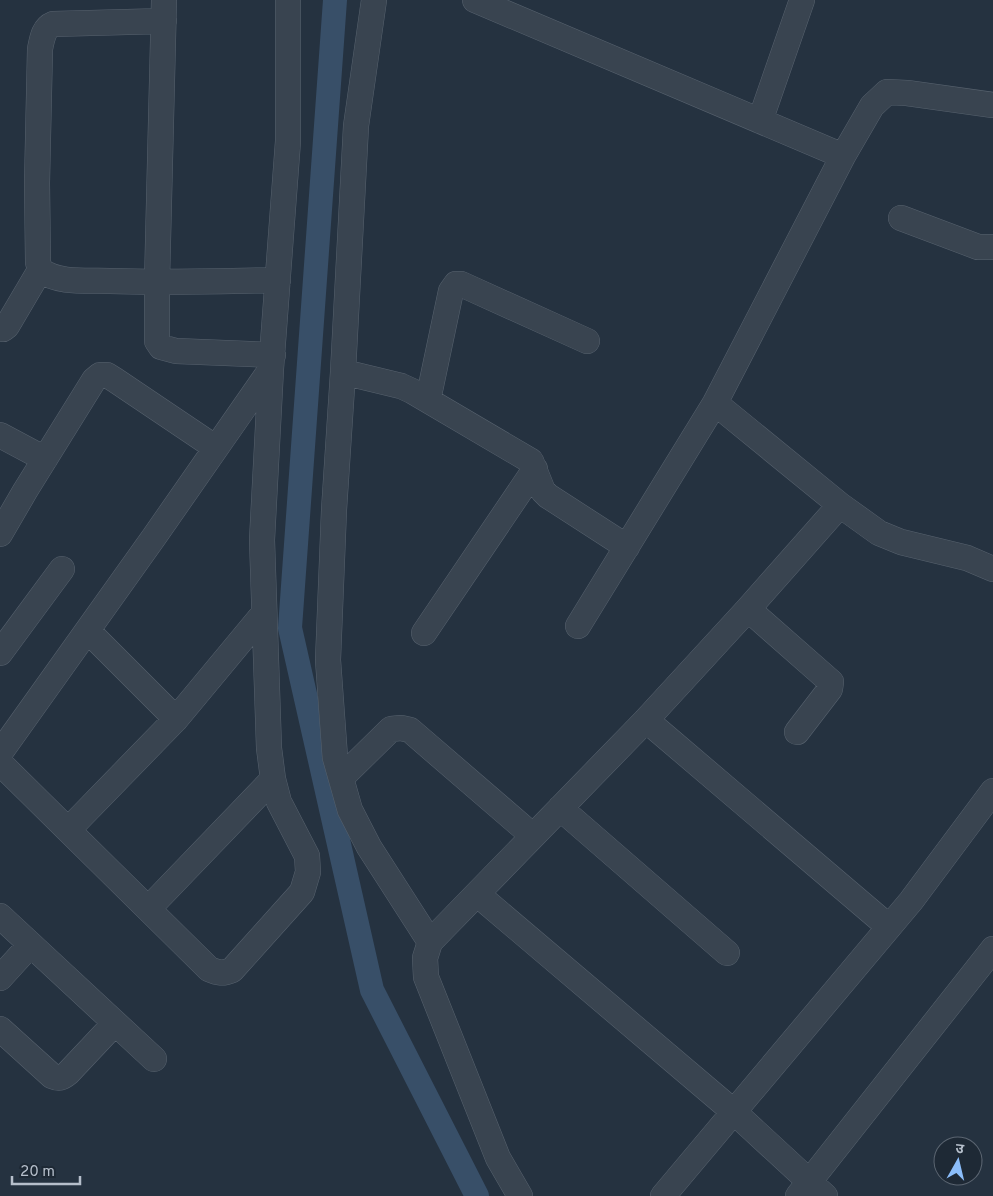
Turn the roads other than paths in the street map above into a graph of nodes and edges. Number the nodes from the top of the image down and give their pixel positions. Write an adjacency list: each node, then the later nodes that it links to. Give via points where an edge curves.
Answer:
1 (288, 0): 12 (street, via 288,141)
2 (374, 0): 17 (street, via 356,126)
3 (476, 0): 7 (street)
4 (802, 0): 7 (street)
5 (164, 11): 11 (street, via 53,24 44,33 40,49 37,183); 13 (street)
6 (993, 104): 8 (street, via 887,92 872,106)
7 (760, 121): 8 (street)
8 (843, 156): 19 (street)
9 (901, 218): 10 (street, via 978,247)
10 (993, 247)
11 (40, 270): 13 (street, via 46,275 67,280); 14 (street, via 8,326)
12 (278, 280): 13 (street); 16 (street)
13 (157, 282): 16 (street, via 158,342 162,347)
14 (0, 328)
15 (587, 341): 18 (street, via 456,284 450,290)
16 (272, 362): 21 (street); 30 (street, via 262,540)
17 (343, 372): 18 (street, via 401,386); 40 (street, via 328,660 335,757)
18 (428, 400): 23 (street, via 531,461)
19 (715, 403): 24 (street); 26 (street)
20 (0, 434): 22 (street)
21 (216, 448): 22 (street, via 115,380 100,375); 32 (street)
22 (45, 459): 25 (street)
23 (535, 469): 26 (street, via 548,496); 33 (street)
24 (840, 505): 28 (street, via 888,537 967,558); 29 (street)
25 (3, 523)
26 (627, 547): 31 (street)
27 (62, 569): 34 (street)
28 (993, 569)
29 (748, 609): 36 (street); 37 (street, via 831,682 830,689)
30 (264, 613): 35 (street); 41 (street)
31 (578, 626)
32 (88, 631): 35 (street); 38 (street)
33 (424, 632)
34 (0, 653)
35 (176, 719): 44 (street)
36 (646, 720): 43 (street); 49 (street)
37 (797, 732)
38 (0, 753)
39 (0, 763): 44 (street)
40 (341, 778): 45 (street, via 391,729 410,730); 50 (street, via 350,810 369,847)
41 (273, 779): 47 (street); 47 (street, via 280,802 307,856 308,872 302,892 232,970 224,974 209,969)
42 (993, 790): 49 (street)
43 (560, 808): 45 (street); 53 (street)
44 (68, 830): 47 (street)
45 (533, 836): 46 (street)
46 (477, 894): 50 (street); 58 (street)
47 (148, 909)
48 (0, 916): 51 (street)
49 (889, 927): 58 (street)
50 (430, 942): 60 (street, via 425,958 426,977 498,1158)
51 (30, 945): 54 (street); 55 (street)
52 (993, 949): 59 (street)
53 (727, 953)
54 (0, 978)
55 (115, 1024): 56 (street, via 63,1078 52,1076); 57 (street)
56 (0, 1029)
57 (154, 1060)
58 (734, 1112): 59 (street); 61 (street)
59 (811, 1191)
60 (520, 1196)
61 (663, 1196)

